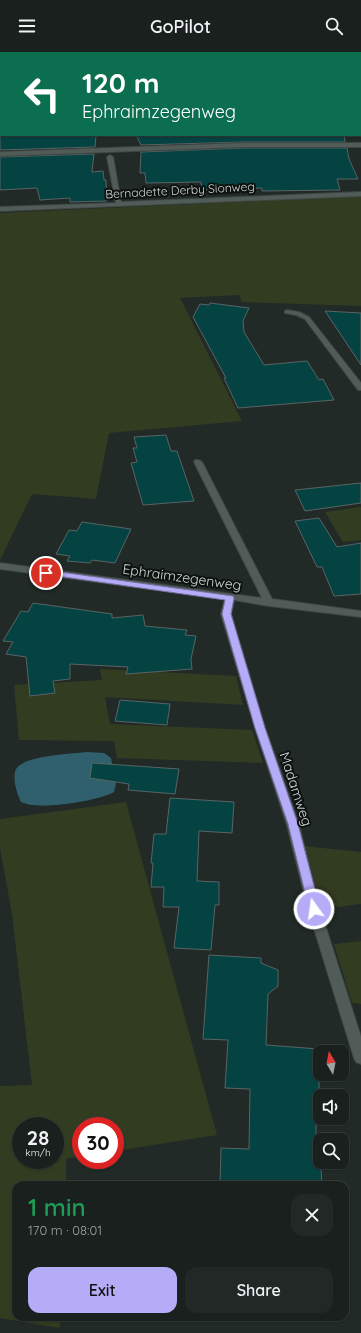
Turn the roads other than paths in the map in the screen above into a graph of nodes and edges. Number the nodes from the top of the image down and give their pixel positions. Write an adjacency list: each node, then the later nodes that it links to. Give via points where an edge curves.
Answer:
1 (361, 145): 2 (street, via 244,145)
2 (0, 154)
3 (110, 157): 5 (street)
4 (361, 194): 5 (street, Bernadette Derby Sionweg)
5 (119, 204): 6 (street, Bernadette Derby Sionweg)
6 (0, 209)
7 (286, 312): 8 (street, via 297,313 307,318)
8 (361, 388)
9 (198, 462): 12 (street)
10 (0, 566): 11 (street, Ephraimzegenweg)
11 (230, 598): 12 (street, Ephraimzegenweg); 14 (street, Madamweg, via 226,614 260,728 293,824 314,909)
12 (269, 603): 13 (street, Ephraimzegenweg)
13 (361, 614)
14 (361, 1058)

